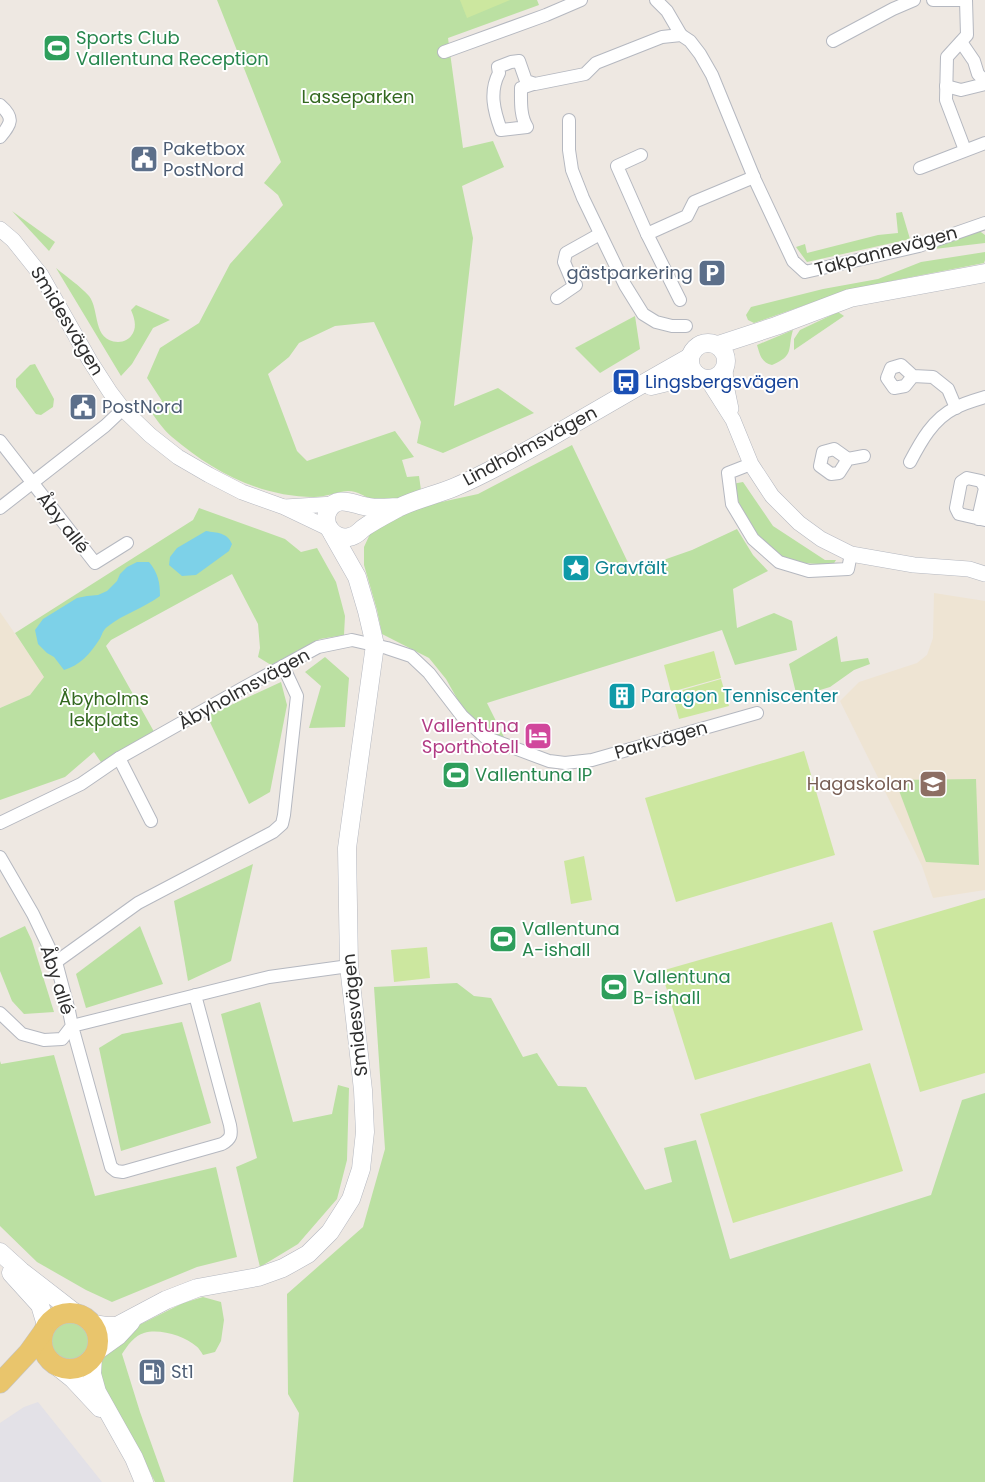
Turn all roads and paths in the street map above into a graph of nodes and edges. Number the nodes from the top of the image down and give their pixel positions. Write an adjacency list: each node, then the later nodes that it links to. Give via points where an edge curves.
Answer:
1 (656, 0): 5 (street, Takpannevägen, via 667,11)
2 (914, 0): 6 (street)
3 (933, 0): 7 (street, via 966,0 967,36)
4 (578, 1): 8 (street)
5 (681, 35): 10 (street, via 662,37 596,62 585,74); 19 (street, Takpannevägen, via 690,41 712,75)
6 (833, 41)
7 (962, 42): 9 (street); 11 (street, via 947,57)
8 (444, 52)
9 (985, 82): 11 (street, via 960,90)
10 (533, 84): 10 (street, via 526,81 519,61 498,67 493,103 501,130 527,127 522,113 521,88)
11 (946, 86): 16 (street, via 946,100)
12 (0, 105): 14 (street, via 6,110 10,124)
13 (568, 120): 22 (street, via 572,170)
14 (0, 137)
15 (985, 143): 16 (street)
16 (965, 150): 18 (street)
17 (641, 155): 23 (street, via 617,166)
18 (920, 168)
19 (754, 177): 20 (street, Takpannevägen, via 793,261 805,272 919,246); 23 (street, via 694,202 687,216)
20 (985, 223)
21 (0, 229): 35 (street, Smidesvägen, via 42,274 90,361)
22 (600, 234): 25 (street, via 566,253 564,262 576,286); 27 (street, via 643,314 656,322)
23 (647, 234): 26 (street)
24 (985, 274): 29 (main road, Lindholmsvägen, via 850,298 776,326)
25 (557, 298)
26 (680, 300)
27 (686, 326)
28 (690, 357): 29 (main road, Lindholmsvägen, via 703,343 713,343); 31 (main road, via 691,367); 32 (main road, Lindholmsvägen)
29 (723, 357): 31 (main road, Lindholmsvägen, via 717,376); 36 (street)
30 (913, 376): 34 (street, via 933,377 948,389)
31 (702, 377): 32 (main road, Lindholmsvägen); 36 (street)
32 (631, 391): 46 (main road, Lindholmsvägen, via 489,472)
33 (985, 397): 34 (street)
34 (956, 408): 40 (street, via 944,415 922,438)
35 (123, 409): 42 (street, Åby allé); 45 (street, Smidesvägen, via 178,457 242,492)
36 (733, 420): 41 (street)
37 (0, 441): 42 (street)
38 (864, 456): 39 (street)
39 (848, 459)
40 (910, 462)
41 (752, 464): 51 (street, via 772,496 799,523); 51 (street, via 728,473 732,504 753,538 779,562 809,571 848,569)
42 (31, 483): 47 (street, Åby allé); 50 (street, Åby allé, via 95,563)
43 (334, 504): 44 (main road, via 340,501); 45 (street, Smidesvägen); 48 (main road, via 326,519)
44 (356, 504): 46 (main road, Lindholmsvägen); 49 (main road, via 364,514)
45 (284, 507): 48 (street, Smidesvägen)
46 (400, 507): 49 (main road, Lindholmsvägen)
47 (0, 508)
48 (330, 530): 49 (main road, via 344,538); 53 (main road)
49 (361, 531): 53 (main road)
50 (126, 543)
51 (851, 554): 52 (street, via 969,569)
52 (985, 574)
53 (357, 577): 54 (main road, Smidesvägen)
54 (375, 645): 55 (street, Åbyholmsvägen, via 352,640 318,648); 56 (street, Parkvägen, via 411,656 429,673 480,739 484,737 549,761 592,760); 62 (main road, Smidesvägen, via 347,848)
55 (283, 666): 57 (street, Åbyholmsvägen); 61 (street, via 297,696 282,824 273,832 138,903)
56 (756, 713)
57 (119, 758): 58 (street); 59 (street, Åbyholmsvägen, via 81,784)
58 (151, 821)
59 (0, 823)
60 (0, 857): 61 (street, Åby allé)
61 (56, 962): 65 (street, Åby allé)
62 (349, 966): 63 (street, via 269,977); 69 (main road, Smidesvägen, via 365,1132 361,1169 351,1199 330,1232 308,1254 258,1277 196,1288)
63 (195, 995): 65 (street); 65 (street, via 232,1134 222,1144 123,1172 112,1167)
64 (0, 1013): 65 (street, Åby allé, via 22,1034 44,1040 62,1039)
65 (72, 1026)
66 (0, 1252): 68 (main road)
67 (0, 1262): 71 (main road, via 40,1305)
68 (74, 1312): 70 (main road); 71 (main road, via 59,1314)
69 (135, 1318): 70 (main road, Smidesvägen, via 117,1326); 72 (main road, Smidesvägen)
70 (93, 1324): 72 (main road, via 99,1341)
71 (44, 1329): 73 (main road, via 43,1349); 74 (main road)
72 (95, 1354): 73 (main road, via 78,1368 70,1369); 75 (main road, via 92,1374 97,1392)
73 (54, 1363): 74 (main road, via 34,1364); 75 (main road)
74 (0, 1384)
75 (116, 1427): 76 (main road)
76 (144, 1482)

